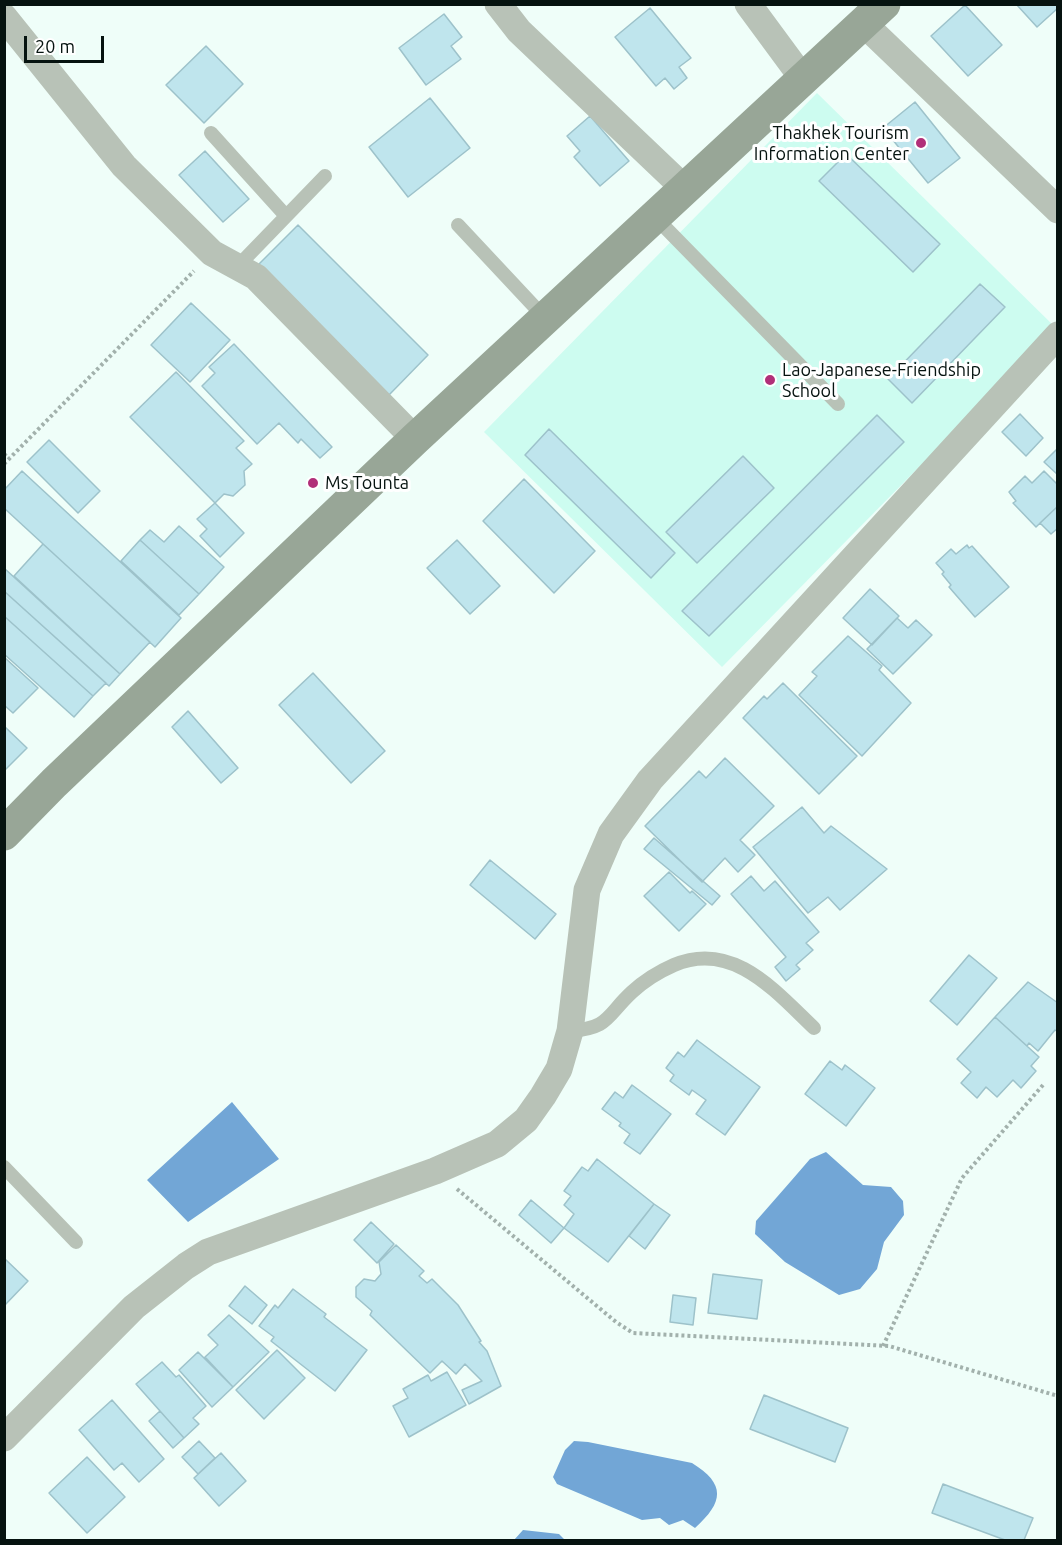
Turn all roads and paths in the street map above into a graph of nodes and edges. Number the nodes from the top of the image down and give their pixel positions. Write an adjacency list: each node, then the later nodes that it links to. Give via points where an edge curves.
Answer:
1 (498, 4): 8 (street, via 519,31)
2 (748, 4): 5 (street)
3 (874, 14): 5 (street); 9 (street)
4 (4, 17): 13 (street, via 124,166)
5 (804, 80): 8 (street)
6 (212, 133): 10 (lane)
7 (325, 177): 10 (lane)
8 (684, 188): 11 (street)
9 (1058, 210)
10 (285, 216): 14 (lane)
11 (654, 216): 15 (street); 17 (lane)
12 (458, 225): 15 (lane)
13 (212, 254): 14 (street); 20 (path)
14 (237, 267): 18 (street, via 256,277)
15 (545, 318): 18 (street)
16 (1058, 334): 24 (street, via 650,780 611,834 587,890)
17 (838, 404)
18 (415, 439): 22 (street)
19 (4, 454): 20 (path)
20 (9, 458): 21 (path)
21 (4, 464)
22 (4, 834)
23 (814, 1028): 24 (lane, via 770,987 731,962 689,959 656,973 605,1022 589,1030)
24 (570, 1031): 27 (street, via 559,1069 526,1120 497,1144)
25 (1043, 1085): 29 (path, via 962,1178)
26 (4, 1167): 28 (lane)
27 (435, 1171): 29 (path, via 633,1333); 31 (street, via 208,1252 134,1307)
28 (76, 1242)
29 (883, 1346): 30 (path)
30 (1058, 1396)
31 (4, 1438)

